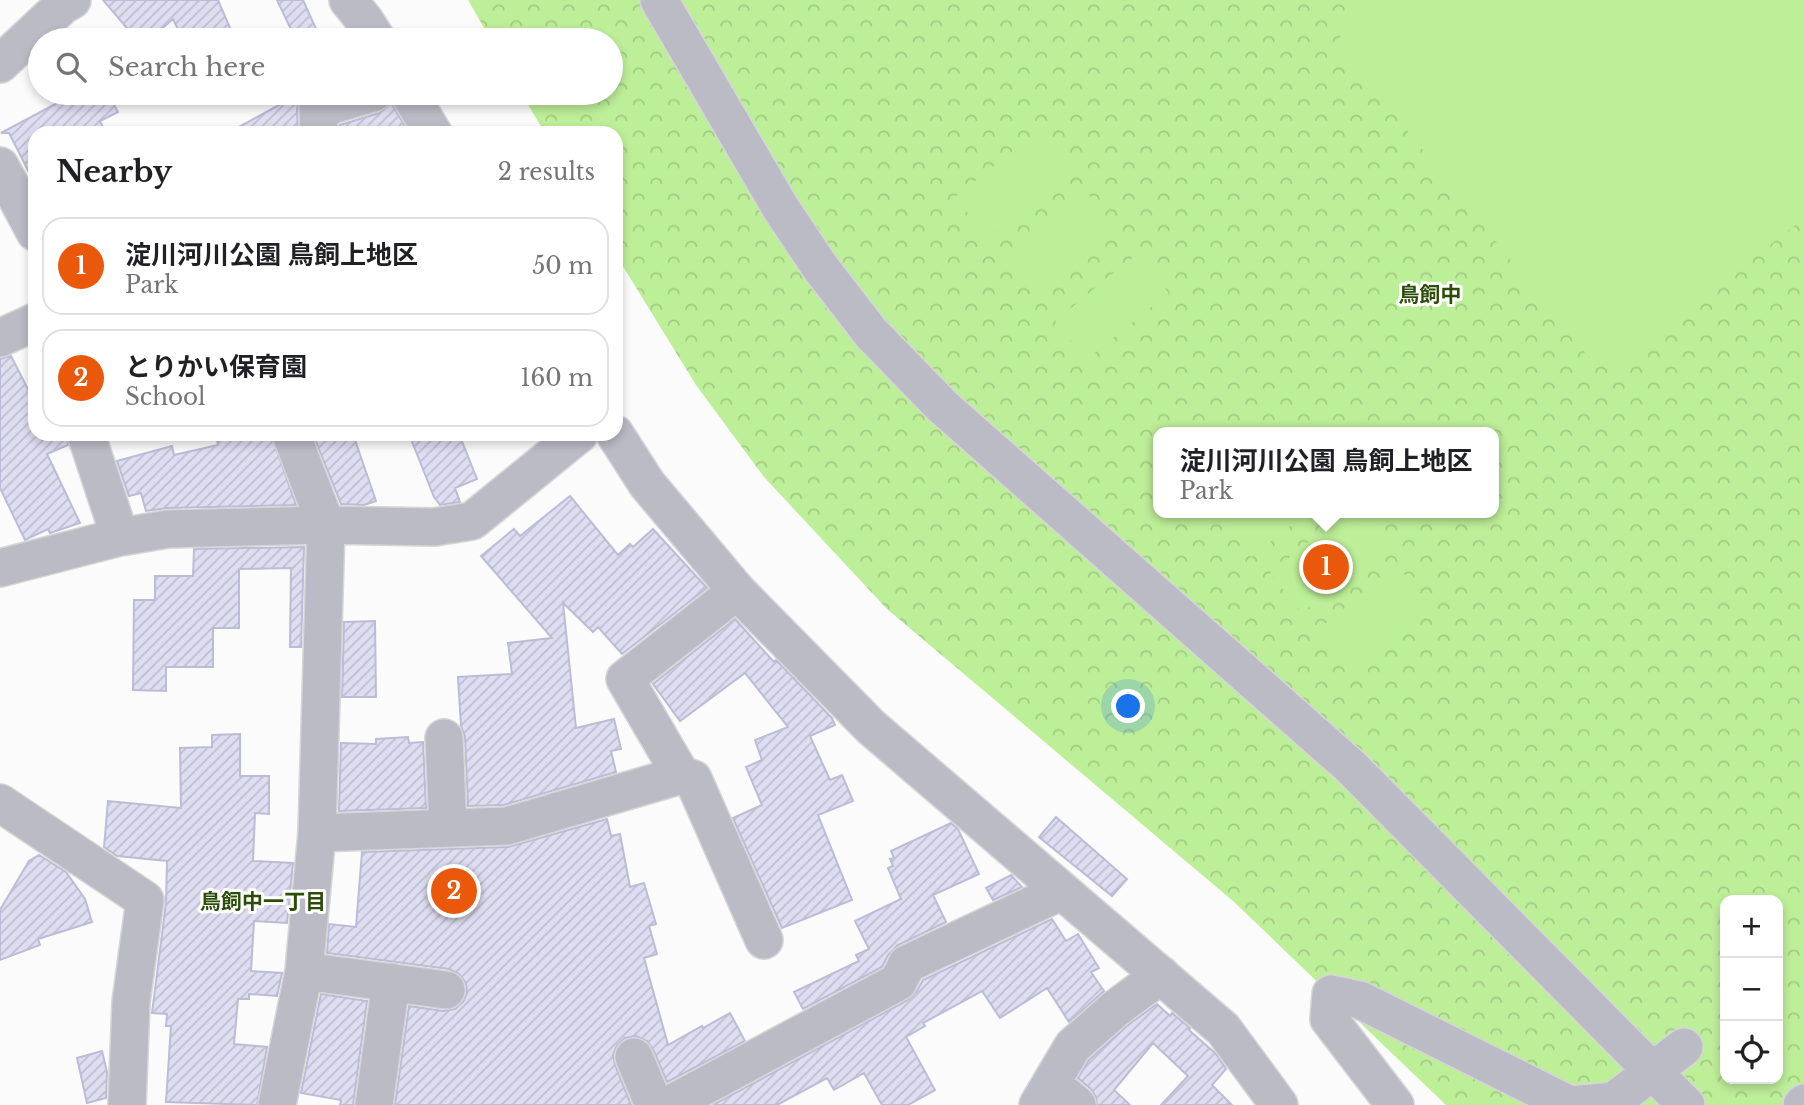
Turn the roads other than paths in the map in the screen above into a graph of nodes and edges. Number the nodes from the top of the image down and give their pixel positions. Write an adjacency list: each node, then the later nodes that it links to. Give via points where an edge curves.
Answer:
1 (659, 0): 35 (street, via 780,207 871,333 942,407 1351,767)
2 (58, 5): 3 (street)
3 (35, 28)
4 (28, 36): 5 (street)
5 (0, 64)
6 (332, 105): 8 (street, via 318,109)
7 (416, 105): 9 (street)
8 (319, 126)
9 (429, 126)
10 (0, 166): 11 (street)
11 (28, 219)
12 (28, 325): 13 (street)
13 (0, 338)
14 (88, 441): 19 (street)
15 (294, 441): 18 (street)
16 (570, 441): 18 (street, via 472,521 434,527)
17 (619, 441): 21 (street, via 647,484)
18 (326, 525): 19 (street, via 168,529); 26 (street)
19 (120, 537): 20 (street)
20 (0, 568)
21 (737, 591): 23 (street, via 625,679); 27 (street, via 871,727)
22 (444, 738): 25 (street)
23 (681, 775): 25 (street, via 507,826); 28 (street, via 693,779)
24 (0, 803): 37 (street, via 145,900 131,1002)
25 (448, 828): 26 (street)
26 (317, 833): 29 (street)
27 (1062, 891): 30 (street); 41 (street, via 907,964 898,982)
28 (764, 940)
29 (304, 971): 31 (street); 38 (street)
30 (1161, 975): 36 (street, via 1073,1046); 42 (street, via 1223,1029)
31 (391, 982): 32 (street); 39 (street)
32 (446, 990)
33 (1684, 1047): 35 (street)
34 (635, 1058): 40 (street)
35 (1655, 1072): 43 (street, via 1614,1101 1570,1105 1360,1000 1331,995 1329,1019); 44 (street)
36 (1055, 1098)
37 (127, 1105)
38 (277, 1105)
39 (374, 1105)
40 (654, 1105)
41 (669, 1105)
42 (1279, 1105)
43 (1395, 1105)
44 (1686, 1105)

